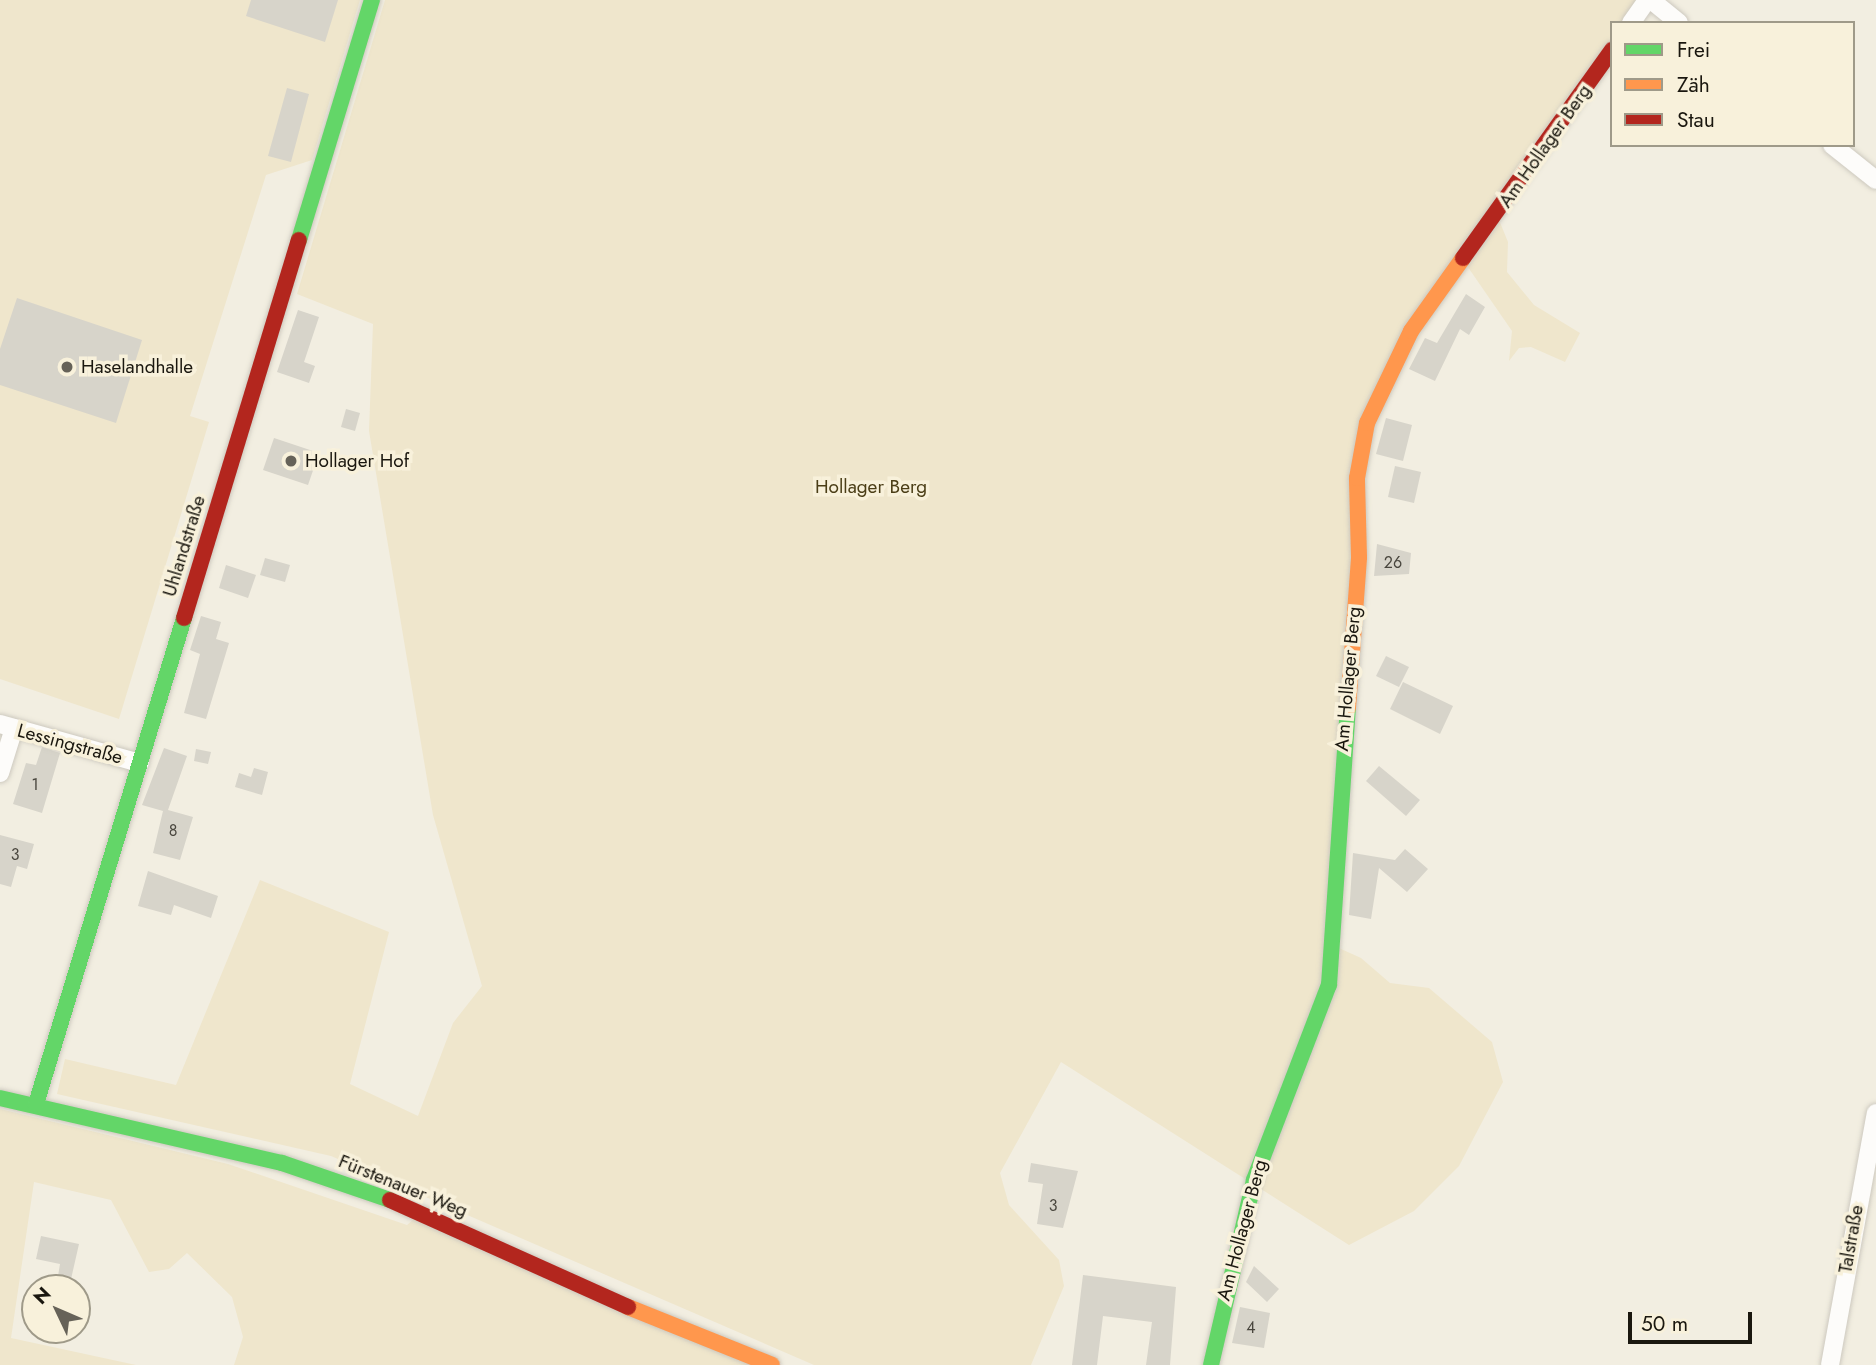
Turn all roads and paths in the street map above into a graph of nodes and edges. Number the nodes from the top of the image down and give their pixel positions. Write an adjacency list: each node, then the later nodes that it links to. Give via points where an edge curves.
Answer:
1 (372, 0): 9 (street, Uhlandstraße)
2 (1649, 0): 3 (street); 4 (street)
3 (1633, 21)
4 (1676, 21)
5 (1610, 53): 15 (street, Am Hollager Berg, via 1411,331 1367,423 1357,478 1359,557 1329,985 1254,1180)
6 (1835, 147): 7 (street)
7 (1876, 180)
8 (7, 726): 9 (street, Lessingstraße); 10 (street)
9 (140, 763): 12 (street, Uhlandstraße)
10 (0, 774)
11 (0, 1098): 12 (street, Fürstenauer Weg)
12 (36, 1104): 14 (street, Fürstenauer Weg, via 282,1163 395,1202 579,1287)
13 (1876, 1113): 16 (street, Talstraße)
14 (772, 1365)
15 (1211, 1365)
16 (1830, 1365)

